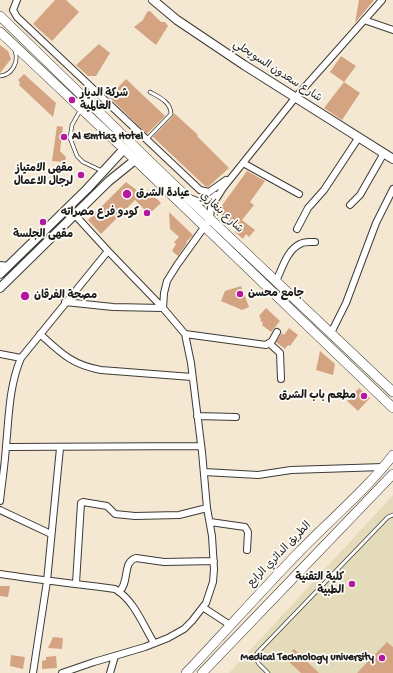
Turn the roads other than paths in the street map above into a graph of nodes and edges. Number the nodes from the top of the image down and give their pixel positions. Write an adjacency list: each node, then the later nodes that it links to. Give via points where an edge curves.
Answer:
1 (17, 0): 14 (street, via 13,10 17,17)
2 (152, 0): 11 (main road, شارع سعدون السويحلي, via 177,20)
3 (382, 0): 5 (street)
4 (0, 16): 26 (main road, شارع بنغازي)
5 (364, 20): 6 (street); 11 (street)
6 (393, 30)
7 (0, 32): 8 (main road, شارع بنغازي)
8 (13, 45): 9 (lane, via 16,60 9,73); 12 (main road, شارع بنغازي)
9 (0, 76)
10 (150, 92): 14 (lane, via 167,103 171,114)
11 (295, 98): 13 (main road, شارع سعدون السويحلي); 19 (street)
12 (81, 109): 15 (main road, شارع بنغازي); 20 (lane, via 72,124 70,138 77,156 83,162)
13 (359, 137): 16 (main road, شارع سعدون السويحلي); 31 (street, via 324,190 308,208)
14 (147, 139): 21 (street, via 203,191 214,190)
15 (124, 149): 18 (main road, شارع بنغازي); 20 (main road)
16 (384, 153): 17 (main road, شارع سعدون السويحلي); 27 (street, via 360,195)
17 (393, 159)
18 (135, 160): 22 (main road); 30 (main road, شارع بنغازي)
19 (243, 163): 21 (street); 25 (street)
20 (106, 169): 22 (main road); 35 (main road)
21 (238, 170): 23 (street)
22 (116, 175): 28 (main road)
23 (223, 188): 26 (street, via 206,202); 29 (street, via 211,207)
24 (393, 189): 44 (street, via 376,223 346,304)
25 (299, 194)
26 (187, 197): 29 (main road, شارع بنغازي)
27 (350, 205)
28 (75, 215): 33 (street); 38 (main road)
29 (210, 219): 30 (street); 37 (main road, شارع بنغازي)
30 (205, 228): 40 (street, via 167,281); 51 (main road, شارع بنغازي)
31 (297, 229)
32 (315, 242): 37 (street, via 305,242 296,246)
33 (108, 251): 39 (street); 40 (street)
34 (0, 265): 35 (street)
35 (9, 266): 36 (main road)
36 (0, 274)
37 (276, 281): 44 (main road, شارع بنغازي)
38 (0, 288)
39 (65, 302): 40 (street, via 113,307); 42 (street)
40 (163, 308): 43 (street)
41 (277, 332): 45 (street)
42 (40, 334): 47 (street); 48 (street, via 71,360 88,368)
43 (185, 334): 45 (street); 48 (street)
44 (330, 334): 50 (main road, شارع بنغازي)
45 (269, 344): 49 (street, via 280,353)
46 (0, 354): 47 (street)
47 (20, 358): 55 (street, via 10,399)
48 (192, 377): 52 (street)
49 (281, 379)
50 (393, 392)
51 (393, 408)
52 (197, 416): 53 (street); 54 (street)
53 (236, 417)
54 (201, 446): 56 (street); 59 (street)
55 (6, 447): 56 (street); 61 (street)
56 (60, 448): 66 (street)
57 (393, 455): 58 (main road, الطريق الدائري الرابع)
58 (383, 468): 59 (street, via 290,470 258,475); 74 (main road, الطريق الدائري الرابع)
59 (204, 472): 62 (street)
60 (393, 474): 81 (main road)
61 (0, 501)
62 (207, 508): 65 (street); 71 (street, via 179,516 136,516 115,514 107,506 82,502)
63 (0, 510): 66 (street)
64 (393, 515): 82 (lane, via 388,517 258,652 256,657 259,664)
65 (210, 522): 67 (street, via 245,527 248,532); 68 (street)
66 (51, 534): 70 (street)
67 (247, 550)
68 (214, 561): 72 (street, via 171,562 136,558 129,562 125,584); 73 (street, via 213,582)
69 (0, 574): 70 (street)
70 (47, 581): 71 (street); 77 (street)
71 (76, 584): 72 (street, via 115,589)
72 (119, 592): 75 (street, via 130,603)
73 (204, 608): 74 (street); 75 (street, via 184,629)
74 (230, 625): 80 (main road, الطريق الدائري الرابع)
75 (154, 643): 76 (street)
76 (115, 656): 78 (street); 79 (street)
77 (33, 673)
78 (62, 673)
79 (110, 673)
80 (186, 673)
81 (202, 673)
82 (268, 673)

